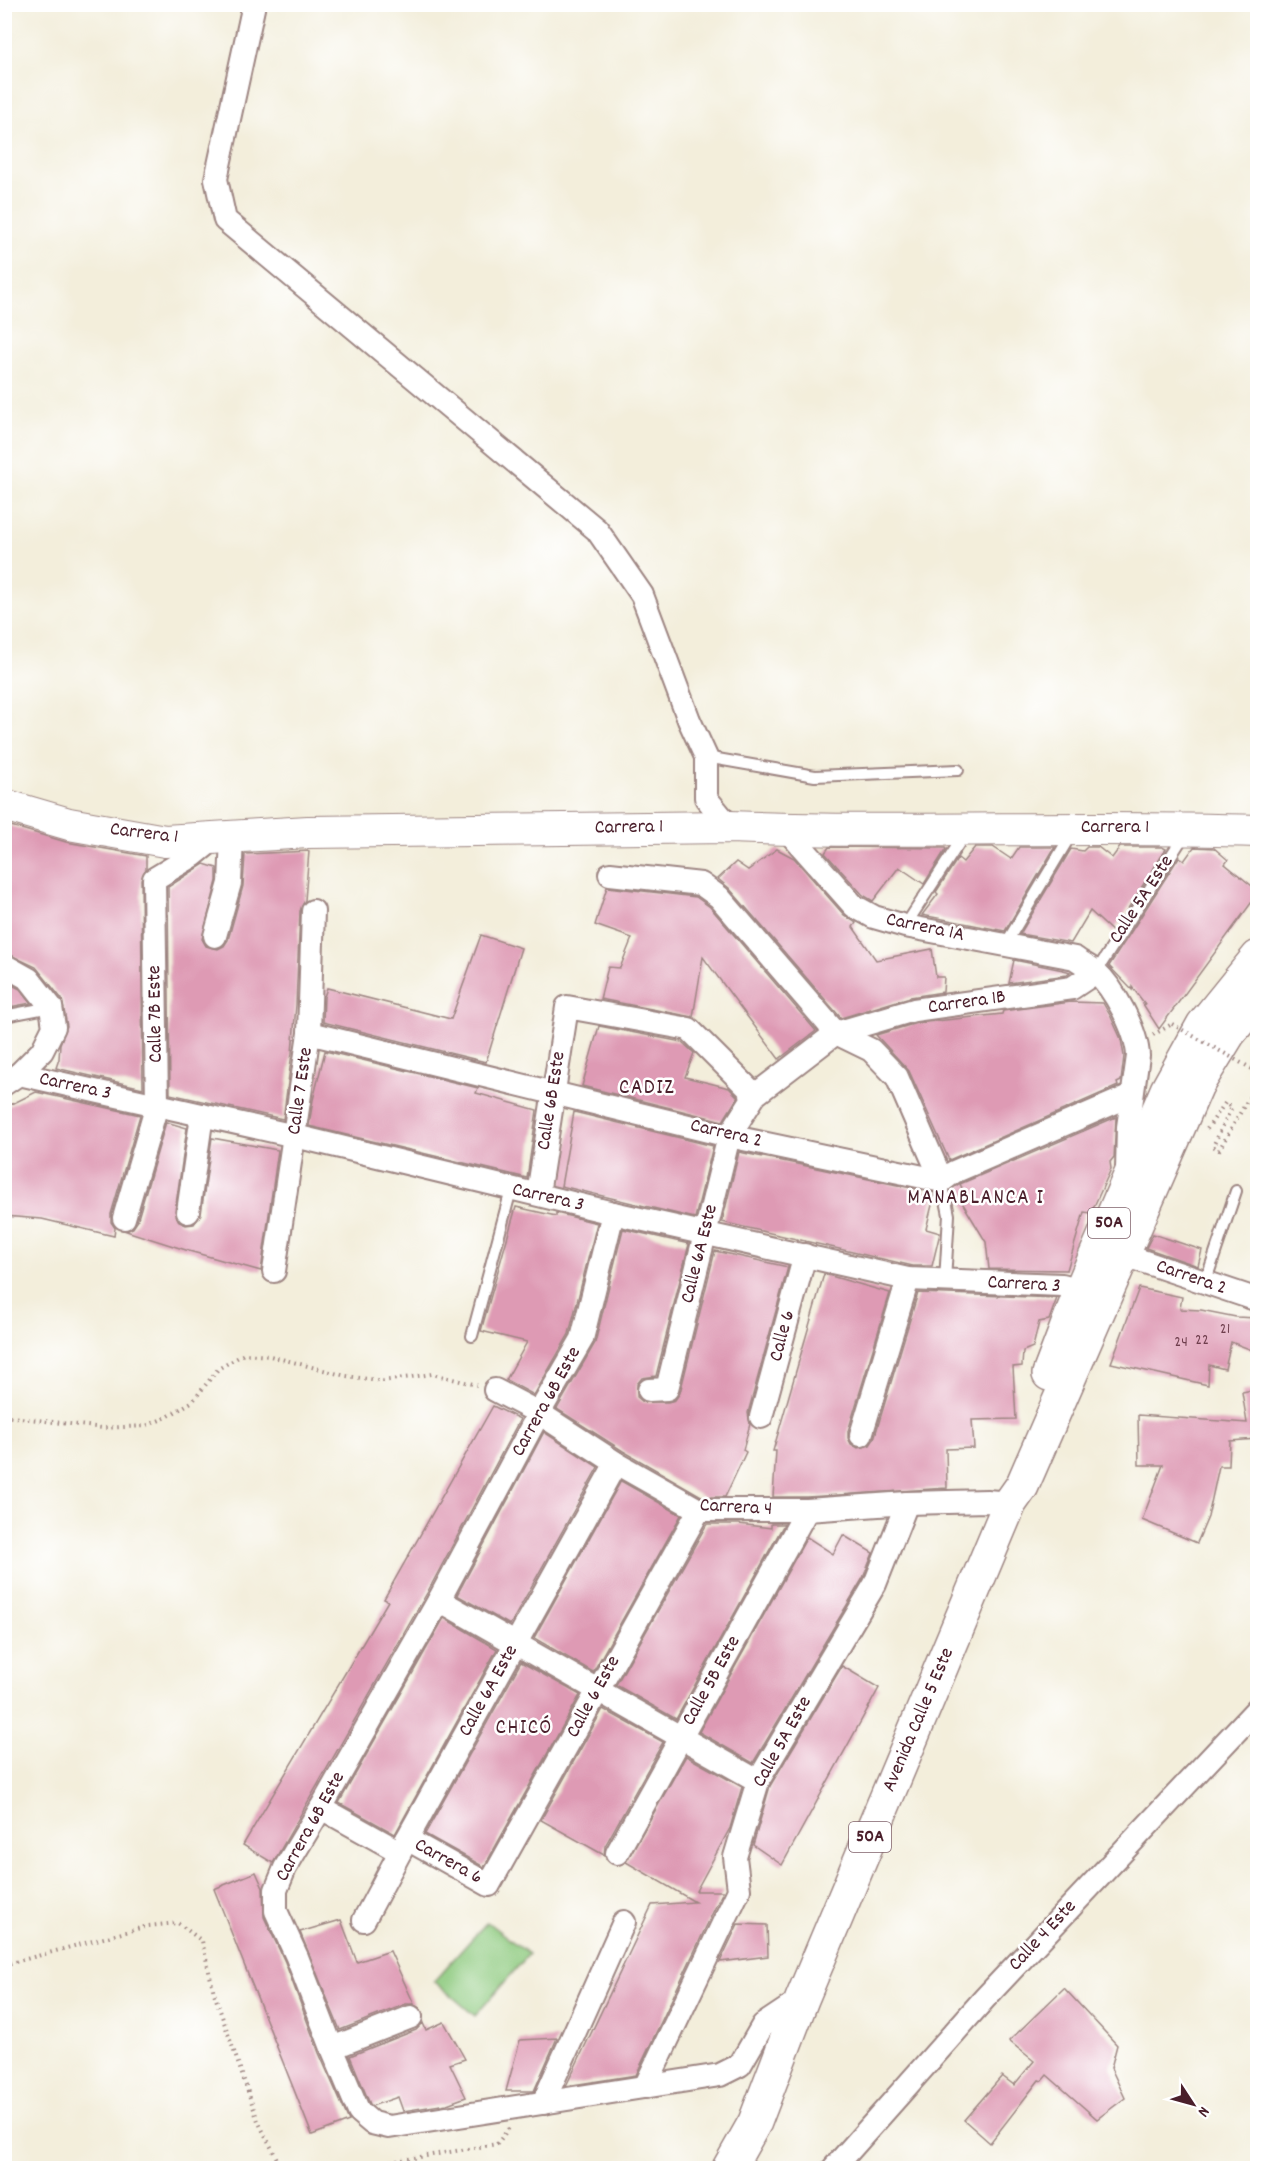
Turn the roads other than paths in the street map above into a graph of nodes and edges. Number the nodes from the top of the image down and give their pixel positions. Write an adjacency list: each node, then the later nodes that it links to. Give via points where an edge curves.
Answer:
1 (254, 4): 2 (street, via 216,179 225,220 597,530 642,595)
2 (706, 757): 3 (lane, via 815,776); 5 (street, via 706,798)
3 (958, 770)
4 (4, 805): 11 (street, Carrera 1, via 69,824 165,841)
5 (730, 827): 7 (street, Carrera 1); 11 (street, Carrera 1, via 308,832)
6 (1075, 828): 8 (street, Carrera 1); 9 (street, Carrera 1); 16 (lane)
7 (786, 829): 9 (street, Carrera 1); 14 (street, Carrera 1A, via 854,906)
8 (1188, 829): 10 (street, Carrera 1); 19 (lane, Calle 5A Este)
9 (967, 831): 14 (lane)
10 (1257, 831)
11 (223, 838): 15 (street, via 230,882); 29 (street, Calle 7B Este, via 154,879)
12 (610, 874): 24 (street, via 701,884 719,897)
13 (313, 911): 23 (street, Calle 7 Este)
14 (905, 926): 16 (street, Carrera 1A)
15 (215, 936)
16 (1005, 945): 19 (street, Carrera 1A, via 1075,958)
17 (1255, 960): 34 (main road, Avenida Calle 5 Este / 50A, via 1198,1034 1167,1090)
18 (4, 965): 21 (street, via 29,979)
19 (1096, 972): 24 (street, Carrera 1B, via 1072,988 914,1010); 28 (street, via 1117,999 1138,1046)
20 (1257, 999): 43 (main road, Avenida Calle 5 Este / 50A, via 1229,1033 1197,1085)
21 (51, 1007): 22 (lane); 25 (street, via 54,1027 42,1051)
22 (4, 1016)
23 (309, 1033): 26 (street, Carrera 2); 31 (street, Calle 7 Este)
24 (836, 1034): 27 (street, Carrera 1B); 33 (street, via 871,1050 897,1077)
25 (12, 1079): 29 (street, Carrera 3)
26 (553, 1092): 27 (street, Calle 6B Este, via 567,1007 689,1029); 32 (street, Carrera 2); 37 (street, Calle 6B Este)
27 (754, 1095): 32 (street, Carrera 1B)
28 (1132, 1095): 33 (street); 34 (street)
29 (157, 1105): 30 (street, Carrera 3); 40 (street, Calle 7B Este)
30 (202, 1115): 31 (street, Carrera 3); 38 (street)
31 (295, 1136): 35 (street, Carrera 3); 44 (street, Calle 7 Este)
32 (729, 1136): 33 (street, Carrera 2); 41 (street, Calle 6A Este)
33 (942, 1180): 46 (lane, via 950,1215)
34 (1126, 1184): 48 (main road, Avenida Calle 5 Este / 50A)
35 (511, 1190): 37 (street, Carrera 3); 50 (lane)
36 (1236, 1191): 47 (lane)
37 (538, 1194): 39 (street, Carrera 3)
38 (189, 1212)
39 (613, 1213): 41 (street, Carrera 3); 53 (street, Carrera 6B Este, via 582,1339)
40 (124, 1218)
41 (705, 1233): 42 (street, Carrera 3); 52 (street, Calle 6A Este, via 667,1389)
42 (805, 1255): 45 (street, Carrera 3); 54 (street, Calle 6)
43 (1124, 1255): 47 (street, Carrera 2); 58 (main road, Avenida Calle 5 Este / 50A, via 1022,1486)
44 (274, 1271)
45 (908, 1279): 46 (street, Carrera 3); 55 (street)
46 (945, 1281): 48 (street, Carrera 3, via 1062,1285)
47 (1205, 1282): 49 (street, Carrera 2)
48 (1081, 1290): 58 (main road, Avenida Calle 5 Este / 50A, via 1009,1481)
49 (1257, 1300)
50 (472, 1336)
51 (495, 1390): 53 (street, Carrera 4)
52 (649, 1390)
53 (539, 1413): 56 (street, Carrera 4); 61 (street, Carrera 6B Este)
54 (761, 1417)
55 (861, 1434)
56 (616, 1463): 59 (street, Carrera 4); 62 (street, Calle 6A Este)
57 (907, 1503): 58 (street, Carrera 4); 60 (street, Carrera 4); 66 (street, Calle 5A Este, via 876,1584)
58 (1010, 1503): 73 (main road, Avenida Calle 5 Este / 50A)
59 (699, 1510): 60 (street, Carrera 4); 63 (street, Calle 6 Este)
60 (807, 1510): 65 (street, Calle 5B Este)
61 (439, 1600): 62 (street); 67 (street, Carrera 6B Este)
62 (516, 1643): 63 (street); 68 (street, Calle 6A Este)
63 (598, 1690): 65 (street); 70 (street, Calle 6 Este)
64 (1257, 1708): 79 (street, Calle 4 Este, via 986,1998)
65 (680, 1737): 66 (street); 69 (street, Calle 5B Este)
66 (758, 1781): 76 (street, Calle 5A Este, via 735,1857 740,1890)
67 (321, 1808): 68 (street, Carrera 6); 75 (street, Carrera 6B Este, via 285,1868 276,1890 276,1911)
68 (403, 1846): 70 (street, Carrera 6); 71 (street, Calle 6A Este)
69 (617, 1853)
70 (489, 1885)
71 (364, 1920)
72 (624, 1922): 77 (street)
73 (802, 1999): 76 (street, Carrera 6B Este, via 763,2025 740,2065 720,2075); 78 (main road, Avenida Calle 5 Este / 50A, via 755,2122)
74 (411, 2017): 75 (street)
75 (332, 2048): 77 (street, Carrera 6B Este, via 359,2112 372,2123 389,2127)
76 (645, 2087): 77 (street, Carrera 6B Este)
77 (534, 2104)
78 (729, 2169)
79 (834, 2169)

